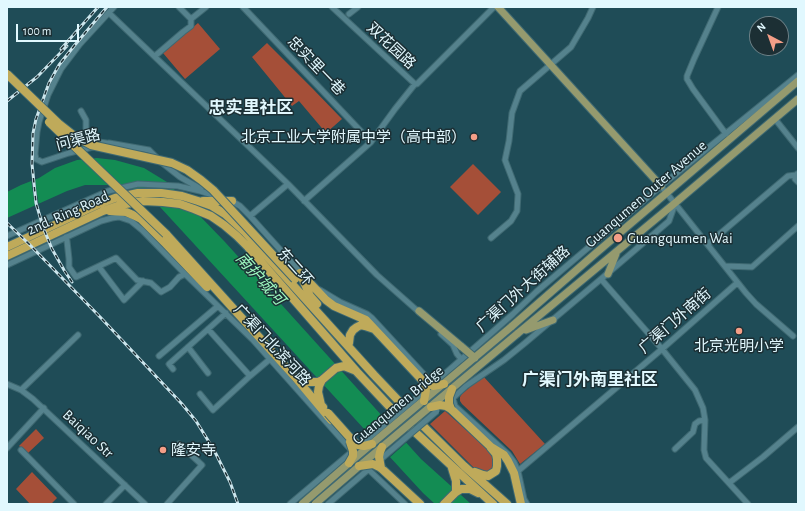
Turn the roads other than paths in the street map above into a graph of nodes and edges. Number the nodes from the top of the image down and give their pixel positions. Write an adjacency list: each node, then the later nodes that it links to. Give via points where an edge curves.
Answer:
1 (114, 7): 11 (street)
2 (179, 7): 13 (street)
3 (206, 7): 13 (street)
4 (332, 7): 20 (street, 双花园路)
5 (358, 7): 12 (street)
6 (494, 7): 20 (street)
7 (498, 7): 15 (main road)
8 (592, 7): 15 (street, via 571,47)
9 (718, 7): 24 (street, via 687,79)
10 (247, 8): 25 (street, 忠实里一巷)
11 (109, 13): 14 (street); 26 (street, 问渠路, via 61,69 48,95 39,122 35,154 36,159 42,162)
12 (349, 14)
13 (190, 19): 14 (street, via 191,26)
14 (155, 56): 30 (street)
15 (550, 65): 31 (main road); 43 (street, via 520,91 512,113 505,160 518,194 517,211 511,221)
16 (7, 74): 55 (highway, bridge, via 73,136 91,145 172,163 187,170 213,190)
17 (798, 75): 24 (street, 广渠门外大街辅路)
18 (7, 80): 61 (highway, bridge, via 166,234)
19 (798, 81): 33 (main road, Guanqumen Outer Avenue)
20 (416, 84): 25 (street)
21 (798, 99): 23 (main road, Guanqumen Outer Avenue)
22 (81, 111): 26 (street, via 92,141)
23 (775, 119): 27 (street); 37 (main road, Guanqumen Outer Avenue)
24 (726, 134): 31 (street, 广渠门外大街辅路)
25 (371, 142): 36 (street)
26 (109, 143): 32 (street, 问渠路, via 149,150 180,177)
27 (798, 148)
28 (797, 174): 29 (street, via 795,179); 45 (street, via 788,176)
29 (798, 182)
30 (288, 184): 36 (street); 39 (street)
31 (661, 186): 33 (street); 78 (street, 广渠门外大街辅路, via 536,292)
32 (208, 193): 35 (street); 41 (street, via 178,186 138,184 108,191)
33 (666, 193): 37 (street); 65 (main road, Guanqumen Outer Avenue)
34 (198, 201): 35 (highway); 46 (highway, 东二环, via 162,193 138,193 115,198); 82 (highway, 东二环, via 225,214 245,232)
35 (232, 201): 39 (street)
36 (304, 201): 62 (street, via 377,275)
37 (675, 203): 45 (street); 47 (main road, Guanqumen Outer Avenue); 54 (street, via 669,221)
38 (103, 211): 44 (highway, via 126,212 141,219); 48 (highway, 2nd. Ring Road); 80 (highway, 东二环, via 143,201 180,204 211,216 248,247)
39 (250, 216): 55 (street)
40 (798, 226): 51 (street, via 752,267)
41 (7, 236)
42 (66, 237): 49 (street, 广渠门北滨河路, via 100,221 119,217 136,225); 50 (street, 广渠门北滨河路); 52 (street, via 69,267 76,277)
43 (491, 238)
44 (166, 244): 49 (highway); 61 (highway)
45 (708, 244): 51 (street)
46 (7, 247)
47 (617, 251): 54 (main road); 68 (main road, Guanqumen Outer Avenue)
48 (7, 256)
49 (171, 259): 53 (street, 广渠门北滨河路)
50 (7, 265)
51 (725, 266): 59 (street)
52 (99, 267): 57 (street, via 116,258 137,280); 57 (street, via 124,300)
53 (185, 274): 57 (street, via 161,292 151,283); 60 (street, 广渠门北滨河路)
54 (608, 274): 56 (street)
55 (298, 276): 58 (street); 72 (highway, via 310,296)
56 (601, 280): 63 (street); 74 (street)
57 (142, 281)
58 (308, 281): 67 (highway, via 334,306 366,320); 88 (street, via 372,318)
59 (737, 282): 70 (street, via 756,304); 74 (street, 广渠门外南街)
60 (218, 306): 61 (street, 广渠门北滨河路); 75 (street)
61 (228, 309): 64 (highway); 66 (street); 71 (street, 广渠门北滨河路)
62 (419, 312): 76 (main road, bridge); 78 (street, via 453,346)
63 (553, 320): 68 (main road); 94 (street)
64 (246, 323): 71 (highway); 84 (highway)
65 (511, 327): 76 (main road, Guanqumen Bridge, bridge)
66 (208, 329): 73 (street); 83 (street)
67 (378, 332): 72 (highway, via 361,325 353,330); 86 (highway)
68 (519, 333): 90 (main road, Guanqumen Bridge, bridge)
69 (78, 335): 91 (street)
70 (792, 336)
71 (253, 340): 77 (street, 广渠门北滨河路)
72 (349, 343): 82 (highway)
73 (188, 347): 79 (street, via 168,364); 81 (street)
74 (662, 349): 98 (street, via 695,390); 114 (street, 广渠门外南街)
75 (159, 356)
76 (475, 358): 87 (main road, Guanqumen Bridge, bridge)
77 (270, 359): 83 (street); 107 (street, 广渠门北滨河路)
78 (462, 360): 88 (street, 广渠门外大街辅路)
79 (173, 369)
80 (356, 372): 85 (highway, via 344,366 336,368); 111 (highway, 东二环)
81 (208, 373)
82 (374, 375): 112 (highway, 东二环)
83 (250, 376): 92 (street, via 214,410)
84 (295, 377): 85 (highway, via 308,382); 108 (highway, bridge, via 350,442 354,451)
85 (322, 380): 100 (highway, bridge, via 318,392 321,405 358,445 364,446)
86 (423, 382): 87 (highway, bridge, via 433,386); 93 (highway, bridge, via 426,390)
87 (444, 384): 93 (main road, Guanqumen Bridge, bridge)
88 (432, 385): 93 (street, 广渠门外大街辅路); 94 (street, via 443,382 447,384); 95 (street, via 431,392)
89 (8, 386): 91 (street, Baiqiao Str)
90 (452, 389): 95 (highway, bridge); 97 (main road, Guanqumen Bridge, bridge)
91 (21, 390): 96 (street, Baiqiao Str)
92 (200, 394)
93 (422, 398): 100 (main road, Guanqumen Bridge, bridge)
94 (453, 398): 95 (street); 114 (street, via 455,406 508,454)
95 (449, 406): 97 (highway, bridge, via 440,405); 103 (highway)
96 (44, 408): 104 (street); 116 (street, Baiqiao Str)
97 (434, 409): 102 (main road, Guanqumen Bridge, bridge); 109 (street, bridge)
98 (705, 420): 105 (street, via 695,424 693,432); 115 (street, via 706,458)
99 (798, 427): 115 (street)
100 (368, 443): 107 (street); 108 (main road, Guanqumen Bridge, bridge)
101 (179, 444): 122 (street, via 202,465)
102 (382, 447): 109 (highway, bridge, via 379,457); 110 (main road, Guanqumen Bridge, bridge)
103 (491, 447): 112 (highway, via 496,454 497,462 496,471 492,474 483,476); 132 (highway, via 504,455 512,466)
104 (7, 448)
105 (675, 449)
106 (21, 450): 119 (street)
107 (352, 451): 113 (street, 广渠门北滨河路); 123 (street)
108 (349, 463): 124 (main road, Guanqumen Bridge, bridge)
109 (381, 463): 110 (highway, bridge); 113 (street); 128 (highway)
110 (359, 466): 125 (main road, Guanqumen Bridge, bridge)
111 (450, 466): 117 (highway, via 456,481); 118 (highway, 东二环)
112 (464, 466): 131 (highway, 东二环)
113 (368, 469): 126 (street); 127 (street, 广渠门北滨河路)
114 (518, 472): 133 (street)
115 (729, 483): 134 (street)
116 (125, 485): 120 (street); 121 (street, Baiqiao Str)
117 (456, 492): 118 (highway, via 465,488); 129 (highway)
118 (484, 496): 130 (highway, 东二环)
119 (74, 504)
120 (106, 504)
121 (145, 504)
122 (167, 504)
123 (290, 504)
124 (302, 504)
125 (315, 504)
126 (328, 504)
127 (405, 504)
128 (420, 504)
129 (444, 504)
130 (493, 504)
131 (507, 504)
132 (520, 504)
133 (527, 504)
134 (748, 504)

